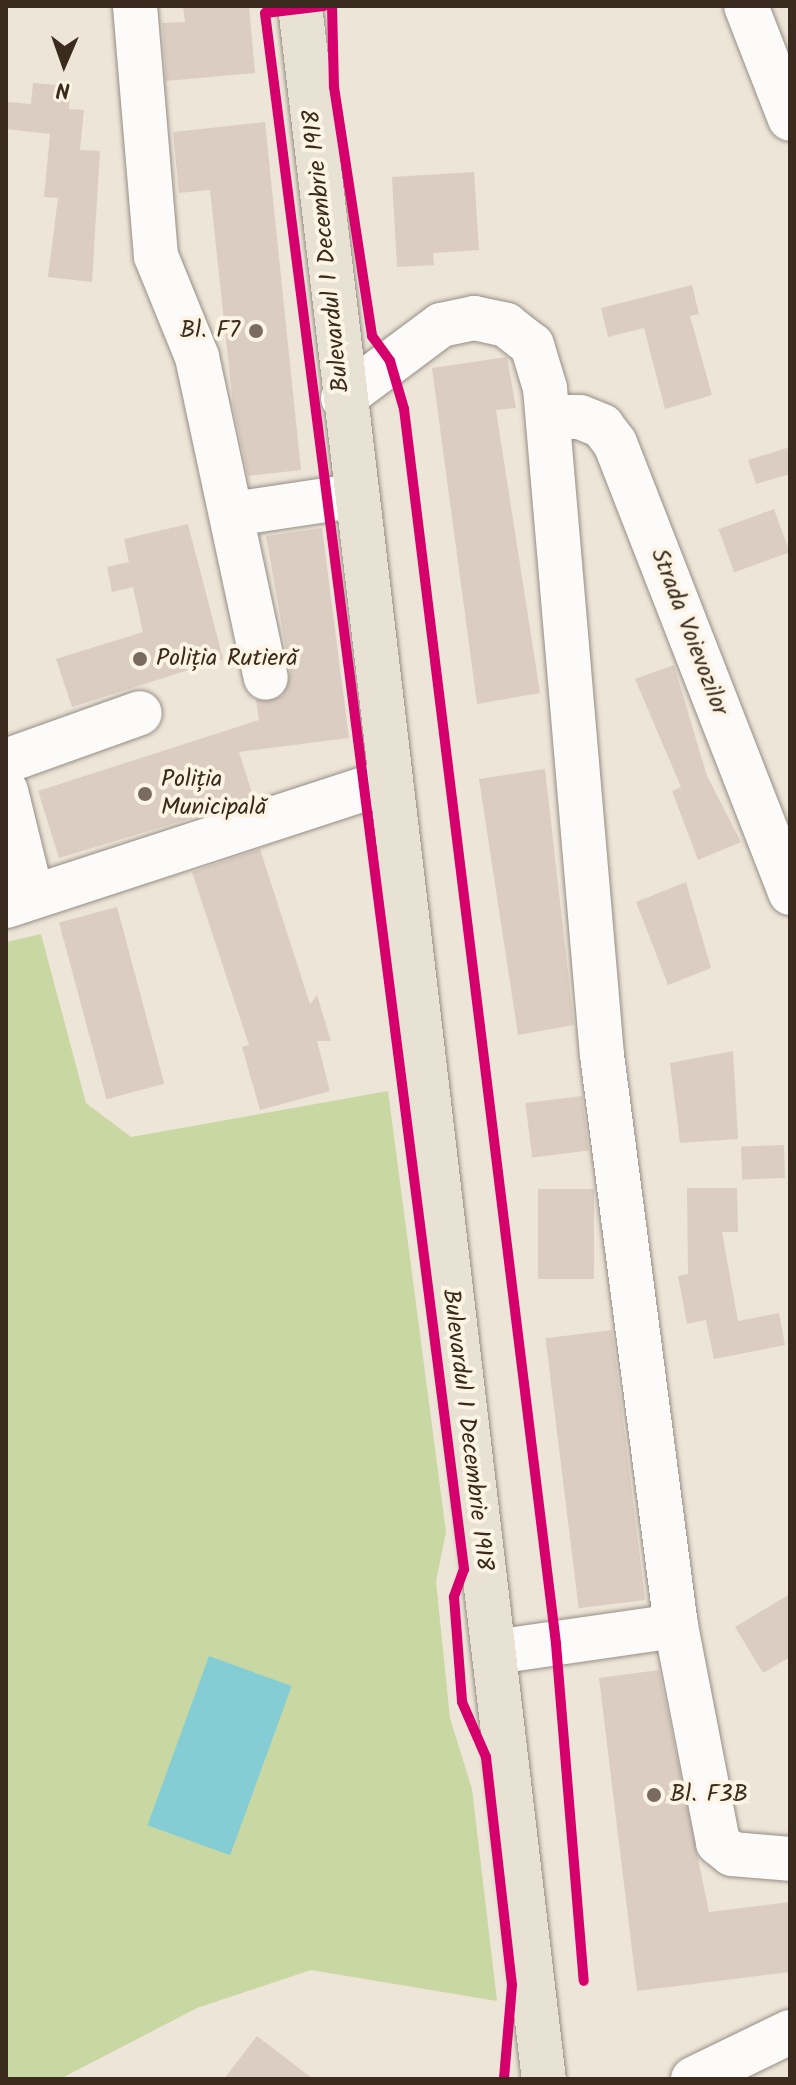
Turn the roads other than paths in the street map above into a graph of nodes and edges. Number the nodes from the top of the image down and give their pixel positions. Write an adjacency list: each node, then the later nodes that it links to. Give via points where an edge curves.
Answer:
1 (135, 6): 8 (street, via 156,256 197,357)
2 (300, 6): 5 (main road, Bulevardul 1 Decembrie 1918)
3 (746, 6): 4 (street)
4 (790, 119)
5 (343, 398): 6 (street, via 441,325 474,318 506,325 532,345); 7 (main road, Bulevardul 1 Decembrie 1918)
6 (548, 417): 14 (street, Strada Voievozilor, via 580,417 602,426 615,443); 16 (street, via 602,1055)
7 (353, 496): 8 (street); 12 (main road, Bulevardul 1 Decembrie 1918)
8 (233, 514): 9 (street)
9 (266, 678)
10 (140, 713): 11 (street, via 19,750)
11 (6, 761)
12 (388, 781): 15 (street); 17 (main road, Bulevardul 1 Decembrie 1918)
13 (6, 791): 15 (street)
14 (790, 893)
15 (19, 901)
16 (676, 1626): 17 (street); 18 (street, via 718,1843 732,1854)
17 (495, 1652): 20 (main road, Bulevardul 1 Decembrie 1918)
18 (790, 1859)
19 (790, 2032): 21 (street)
20 (544, 2079)
21 (693, 2079)

